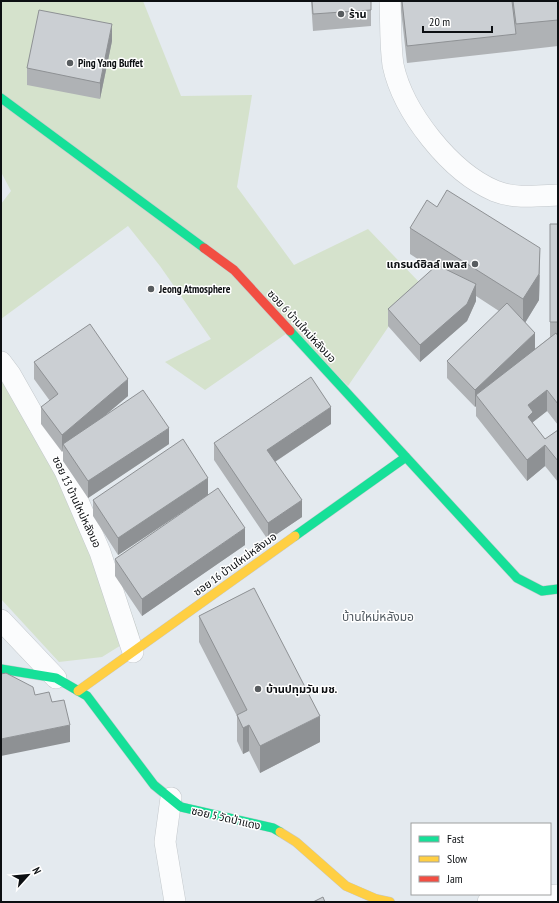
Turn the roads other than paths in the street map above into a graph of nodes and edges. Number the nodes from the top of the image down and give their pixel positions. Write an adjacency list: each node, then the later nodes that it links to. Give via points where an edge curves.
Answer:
1 (390, 1): 3 (street, via 393,64 403,94 421,126 443,153 468,174 495,191 524,197)
2 (1, 98): 5 (street, ซอย 6 บ้านใหม่หลังมอ, via 234,270)
3 (558, 195)
4 (1, 362): 8 (street, ซอย 13 บ้านใหม่หลังมอ, via 65,471 100,552)
5 (406, 457): 6 (street, ซอย 6 บ้านใหม่หลังมอ, via 517,578 542,591); 8 (street, ซอย 16 บ้านใหม่หลังมอ)
6 (558, 589)
7 (1, 620): 10 (street)
8 (133, 652): 11 (street, ซอย 16 บ้านใหม่หลังมอ)
9 (1, 669): 10 (street, ซอย 5 วัดป่าแดง)
10 (56, 678): 11 (street, ซอย 5 วัดป่าแดง)
11 (78, 691): 12 (street, ซอย 5 วัดป่าแดง, via 88,696 154,785)
12 (171, 798): 14 (street, ซอย 5 วัดป่าแดง, via 181,807 273,828 296,842 346,886); 15 (street, via 165,842)
13 (558, 895): 17 (street)
14 (377, 901): 16 (street, ซอย 5 วัดป่าแดง)
15 (176, 902)
16 (390, 902)
17 (488, 902)

